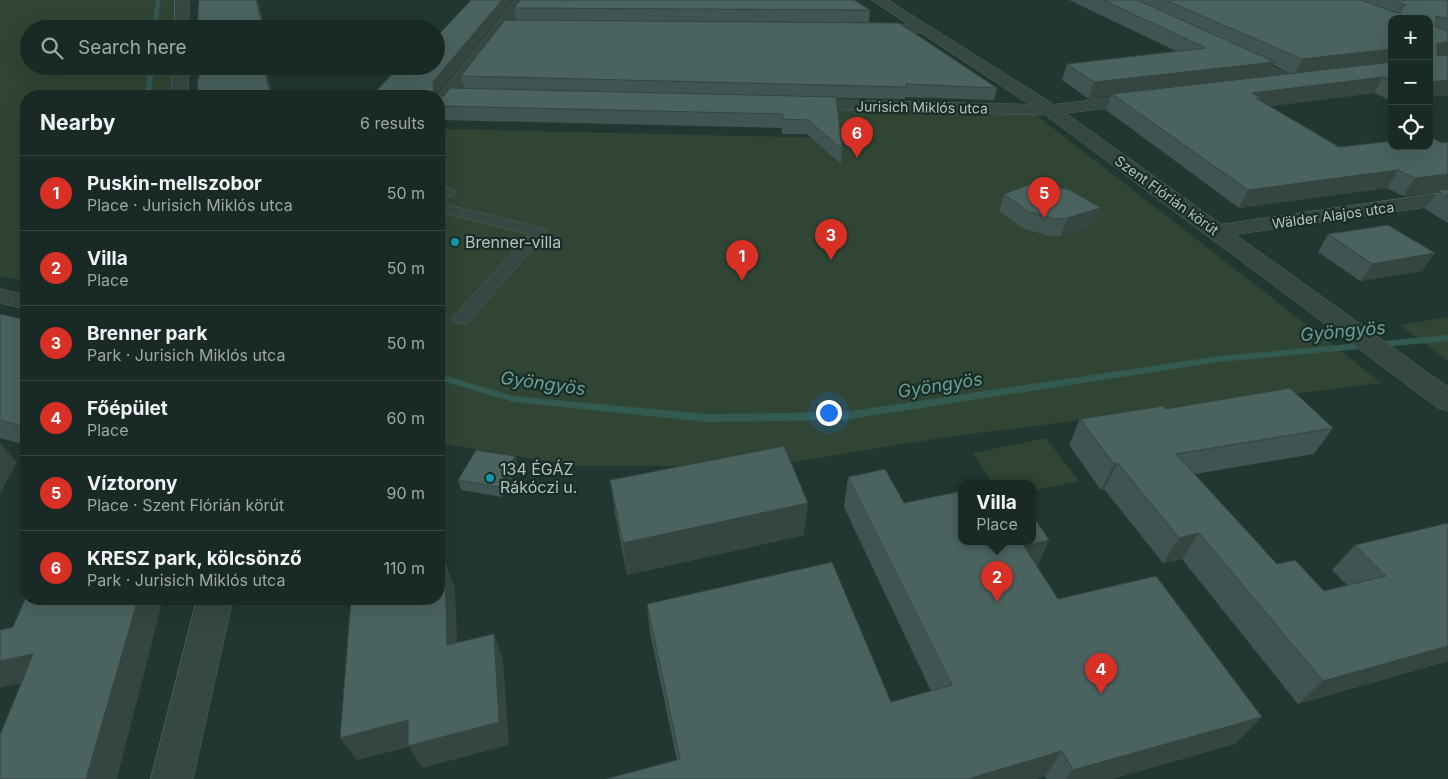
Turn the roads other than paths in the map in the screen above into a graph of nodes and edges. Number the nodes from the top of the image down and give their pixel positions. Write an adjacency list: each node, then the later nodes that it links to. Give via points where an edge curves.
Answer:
1 (182, 0): 4 (street)
2 (522, 0): 5 (street)
3 (879, 0): 8 (street, Szent Flórián körút)
4 (182, 20)
5 (502, 26): 6 (street); 17 (street)
6 (523, 26)
7 (857, 29): 8 (street)
8 (925, 29): 20 (street, Szent Flórián körút)
9 (1220, 49): 12 (street)
10 (181, 75): 14 (street)
11 (1309, 79): 12 (street)
12 (1291, 81): 13 (street)
13 (1262, 85)
14 (180, 90)
15 (470, 96): 18 (street)
16 (1155, 97): 20 (street, Jurisich Miklós utca)
17 (445, 100)
18 (445, 101)
19 (786, 103): 20 (street, Jurisich Miklós utca)
20 (1050, 110): 23 (street, Szent Flórián körút)
21 (1448, 198): 23 (street, Wälder Alajos utca)
22 (445, 209): 26 (lane, via 540,232)
23 (1217, 231): 27 (street, Szent Flórián körút)
24 (0, 296): 25 (street)
25 (20, 301)
26 (461, 318)
27 (1448, 401)
28 (214, 605): 29 (street)
29 (172, 779)

